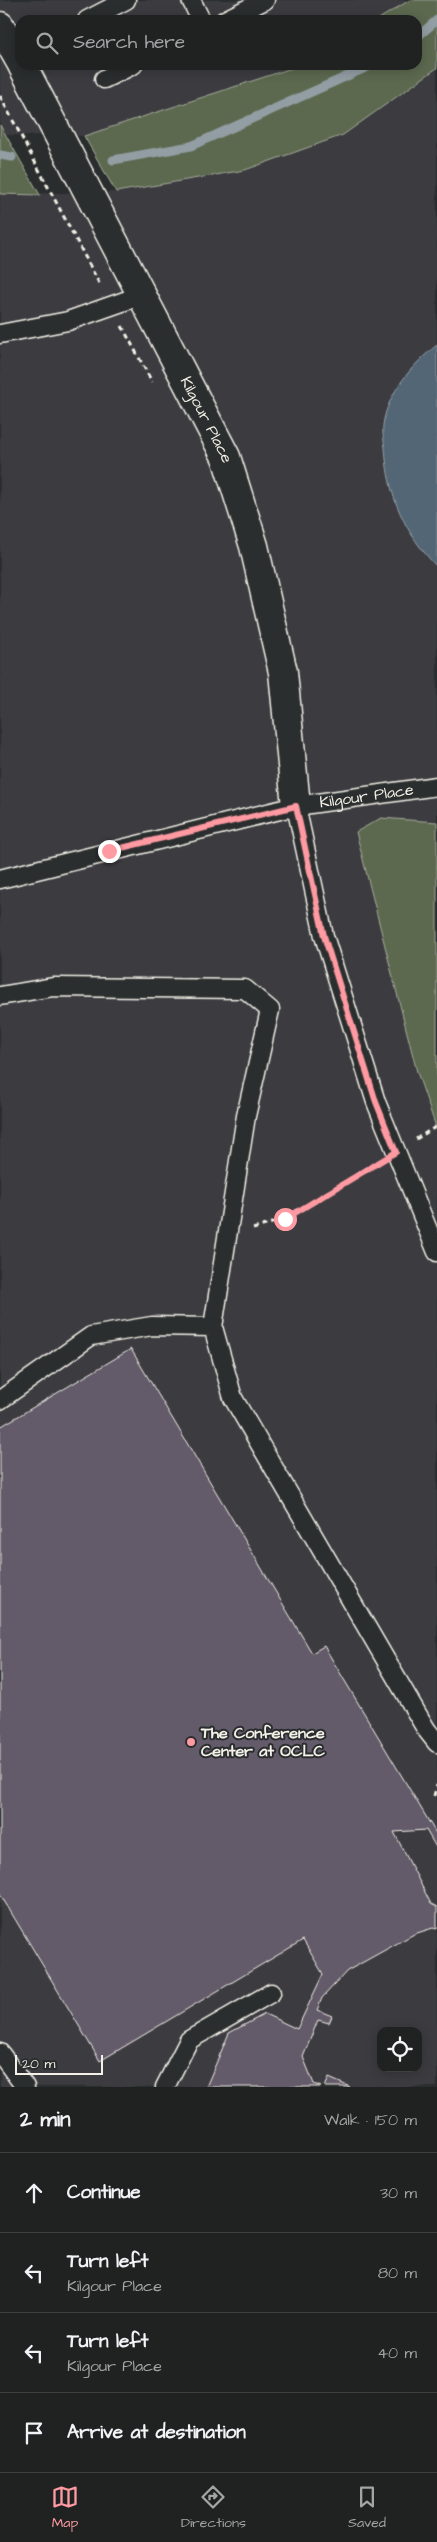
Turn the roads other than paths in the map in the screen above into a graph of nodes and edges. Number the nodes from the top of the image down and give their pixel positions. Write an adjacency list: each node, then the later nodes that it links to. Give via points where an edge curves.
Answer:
1 (126, 0): 4 (lane)
2 (191, 0): 5 (lane)
3 (265, 0): 6 (lane)
4 (97, 15)
5 (198, 15)
6 (235, 15)
7 (0, 26): 8 (street, Kilgour Place)
8 (15, 51)
9 (26, 70): 12 (street, Kilgour Place)
10 (123, 70): 11 (lane)
11 (104, 79)
12 (142, 295): 13 (lane, via 68,321); 15 (street, Kilgour Place, via 226,457 254,546 283,672)
13 (0, 334)
14 (437, 786): 15 (lane, Kilgour Place)
15 (296, 806): 16 (lane, Kilgour Place); 18 (lane, Kilgour Place, via 324,936 376,1102)
16 (0, 879)
17 (0, 996): 19 (lane, via 53,987 245,989 270,1010 246,1116)
18 (437, 1252)
19 (213, 1327): 20 (lane, via 152,1326 91,1336); 21 (lane, via 233,1398)
20 (0, 1400)
21 (437, 1743)
22 (271, 1993): 25 (lane, via 189,2040)
23 (0, 2053): 24 (lane)
24 (24, 2087)
25 (165, 2087)

